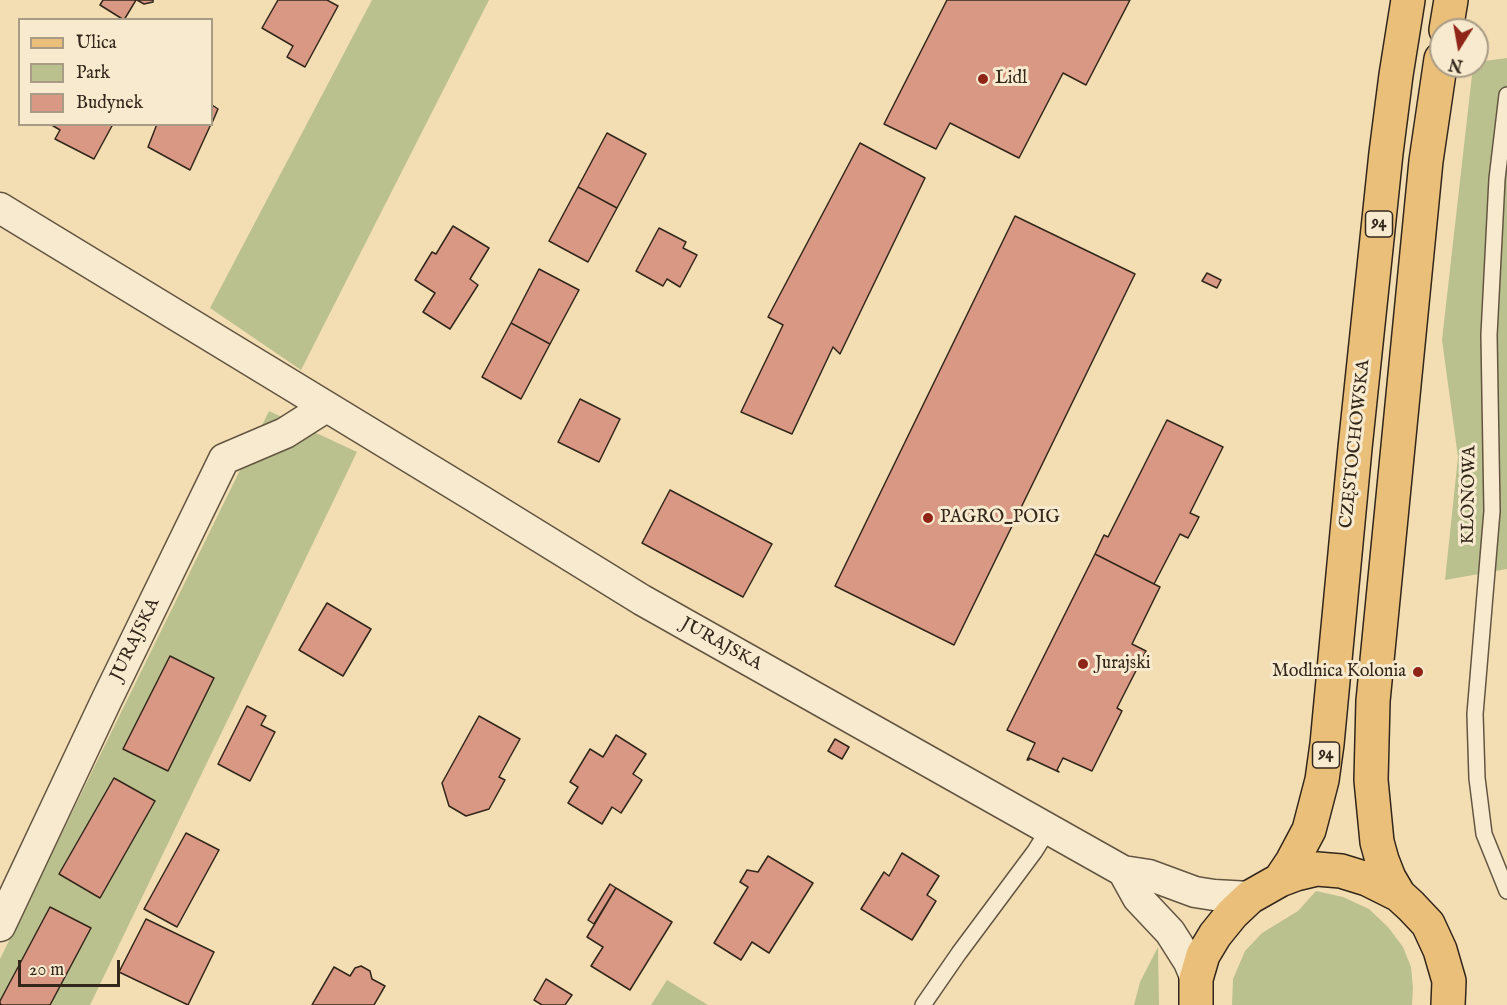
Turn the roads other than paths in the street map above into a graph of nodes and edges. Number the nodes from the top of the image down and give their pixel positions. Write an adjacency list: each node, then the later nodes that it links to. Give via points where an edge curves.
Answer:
1 (1408, 0): 10 (main road, CZĘSTOCHOWSKA / 94, via 1381,200 1324,768 1309,830)
2 (1451, 0): 3 (main road)
3 (1448, 18)
4 (1438, 78): 12 (main road, 94, via 1426,161 1373,701 1371,780 1377,842)
5 (1507, 95): 11 (lane, KLONOWA, via 1497,178 1489,335 1492,511 1474,714 1484,834)
6 (0, 208): 7 (street, JURAJSKA)
7 (326, 407): 8 (street, JURAJSKA, via 642,600); 14 (street, JURAJSKA, via 285,433 224,459)
8 (1048, 830): 9 (street, JURAJSKA); 16 (lane)
9 (1123, 871): 13 (street, JURAJSKA, via 1149,874 1195,892); 15 (street, via 1138,898 1170,932 1189,962)
10 (1280, 880): 12 (main road, 94, via 1317,869 1341,871); 13 (main road, 94)
11 (1507, 891)
12 (1399, 895): 17 (main road, 94, via 1428,924 1440,950 1449,981)
13 (1250, 897): 15 (main road, 94, via 1215,934 1203,955)
14 (0, 926)
15 (1196, 992)
16 (923, 1005)
17 (1448, 1005)

